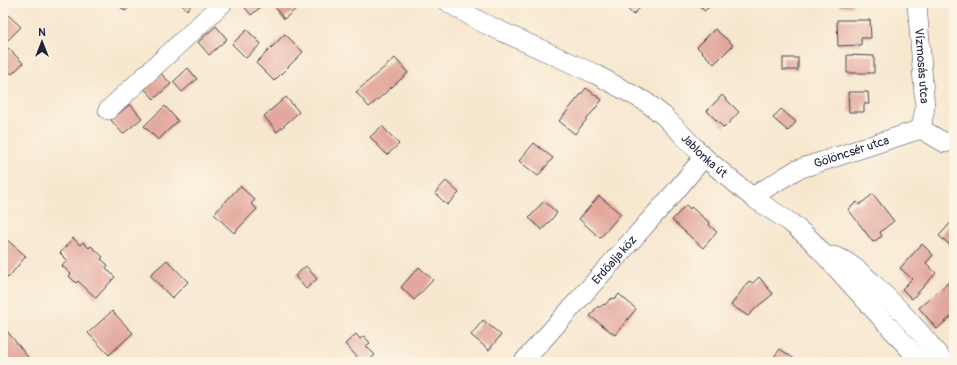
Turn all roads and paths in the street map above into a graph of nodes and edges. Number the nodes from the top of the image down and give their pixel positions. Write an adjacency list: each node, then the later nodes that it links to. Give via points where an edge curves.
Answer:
1 (223, 3): 4 (street)
2 (449, 3): 7 (street, Jablonka út, via 481,22 595,74 646,102 664,116)
3 (917, 3): 5 (street, Vízmosás utca, via 925,108)
4 (108, 110)
5 (921, 129): 6 (street, via 945,143); 8 (street, Gölöncsér utca, via 796,170)
6 (954, 140)
7 (704, 157): 8 (street, Jablonka út); 10 (street, Erdőalja köz)
8 (752, 197): 9 (street, Jablonka út, via 791,223)
9 (826, 256): 11 (street, Jablonka út); 12 (street, via 836,256 846,261 874,284 918,330)
10 (524, 362)
11 (921, 362)
12 (944, 362)

